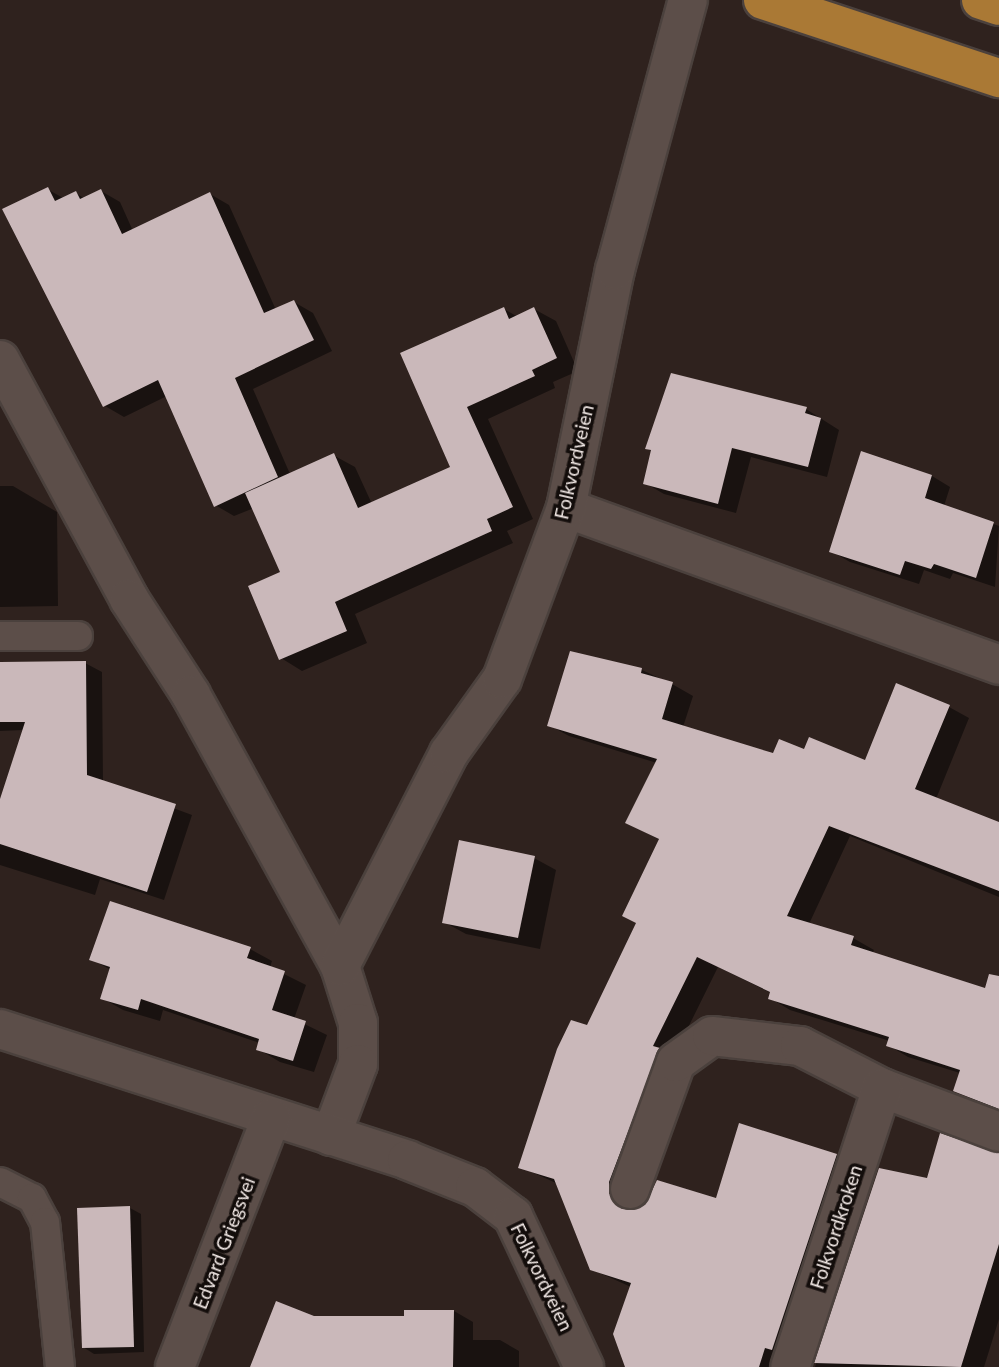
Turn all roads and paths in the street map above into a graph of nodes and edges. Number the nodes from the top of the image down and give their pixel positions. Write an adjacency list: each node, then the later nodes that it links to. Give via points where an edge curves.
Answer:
1 (688, 0): 7 (street, Folkvordveien, via 615,270)
2 (763, 0): 5 (highway)
3 (981, 0): 4 (highway)
4 (999, 6)
5 (999, 78)
6 (0, 360): 11 (street, via 109,564 191,695)
7 (566, 508): 10 (street); 11 (street, Folkvordveien, via 502,680 449,753)
8 (0, 636): 9 (lane)
9 (78, 636)
10 (997, 660)
11 (340, 966): 16 (street, via 358,1023 358,1065)
12 (0, 1029): 14 (street, Folkvordveien)
13 (881, 1088): 15 (street); 18 (street, via 800,1046 712,1036 676,1062); 22 (street, Folkvordkroken)
14 (271, 1118): 16 (street, Folkvordveien); 20 (street, Edvard Griegsvei)
15 (999, 1132)
16 (331, 1136): 21 (street, Folkvordveien, via 475,1187 513,1216)
17 (0, 1182): 19 (lane, via 32,1198 46,1222)
18 (629, 1189)
19 (60, 1367)
20 (175, 1367)
21 (584, 1367)
22 (790, 1367)

